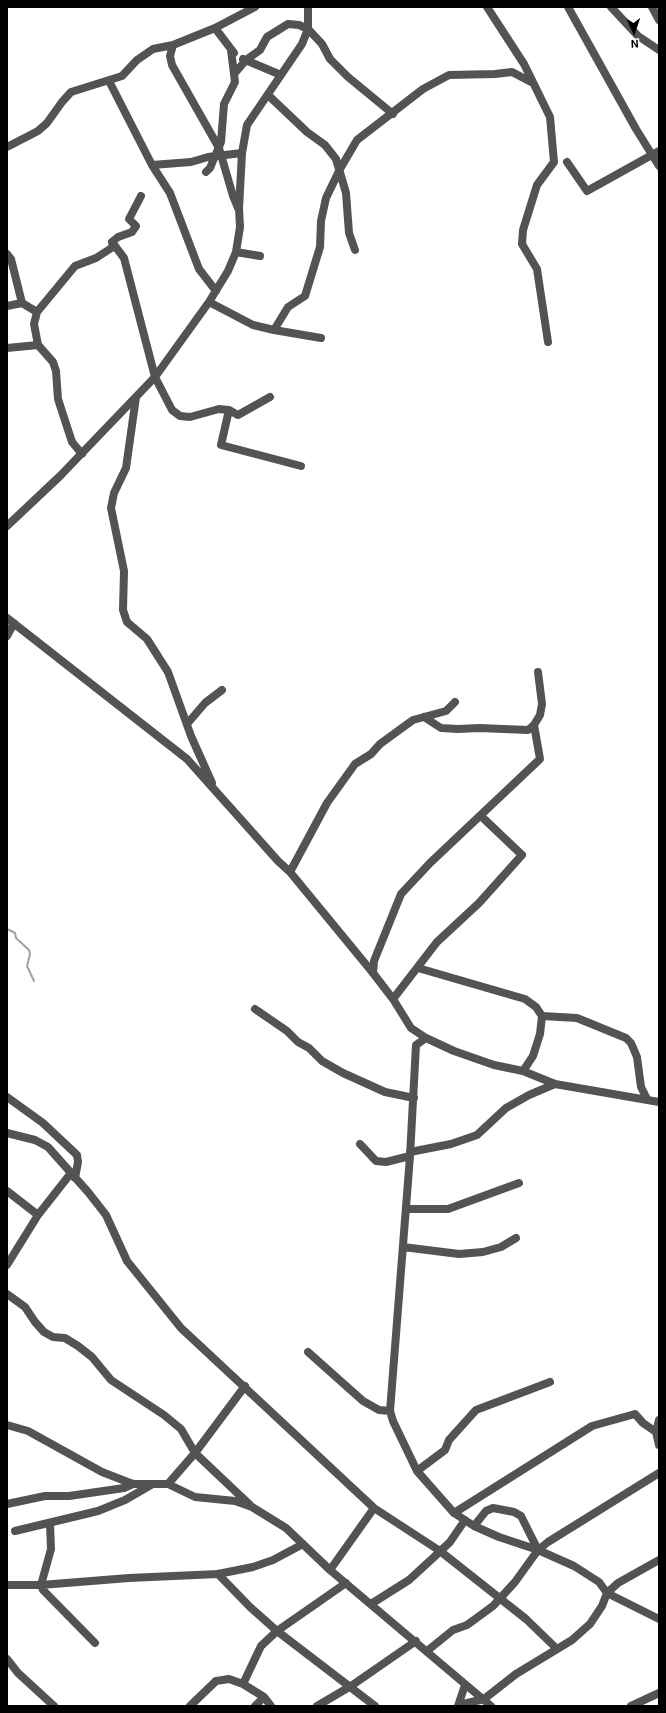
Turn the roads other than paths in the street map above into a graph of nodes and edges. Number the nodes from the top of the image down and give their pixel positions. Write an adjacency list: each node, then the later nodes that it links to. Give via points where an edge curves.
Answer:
1 (255, 7): 8 (street)
2 (308, 7): 9 (street)
3 (487, 7): 17 (street, via 524,64)
4 (568, 7): 23 (street, via 636,129)
5 (611, 7): 12 (street, via 638,36)
6 (652, 7): 7 (street)
7 (659, 20)
8 (215, 28): 10 (street); 11 (street)
9 (308, 29): 13 (street, via 288,24 277,29 267,37 260,50); 15 (street, via 302,44); 19 (street, via 322,44 330,59)
10 (173, 45): 16 (street, via 153,50 137,60 122,76); 21 (street, via 170,56 172,65)
11 (231, 50): 13 (street, via 237,58); 14 (street)
12 (659, 50)
13 (246, 60): 14 (street); 15 (street)
14 (235, 73): 21 (street, via 235,82 224,104 223,130)
15 (281, 75): 18 (street)
16 (109, 81): 20 (street, via 71,92 48,123); 25 (street)
17 (533, 83): 19 (street, via 512,72 449,75 423,89); 43 (street, via 550,117 554,162 537,185 523,230 522,244 537,269)
18 (268, 95): 22 (street, via 247,125); 27 (street, via 307,132 325,145)
19 (393, 114): 27 (street, via 357,140)
20 (7, 147)
21 (218, 153): 22 (street); 25 (street, via 191,162); 28 (street); 30 (street)
22 (242, 153): 30 (street)
23 (656, 153): 24 (street, via 586,191); 26 (street)
24 (567, 162)
25 (152, 165): 36 (street, via 170,193 199,269)
26 (659, 166)
27 (340, 169): 32 (street, via 346,193 349,232); 41 (street, via 326,198 321,220 320,247 305,296 288,307)
28 (206, 172)
29 (141, 196): 31 (street, via 129,219 136,226 132,232)
30 (239, 208): 33 (street, via 240,227)
31 (112, 242): 40 (street, via 113,247 96,258 75,266); 46 (street, via 124,258)
32 (355, 250)
33 (236, 252): 35 (street); 36 (street)
34 (7, 254): 38 (street)
35 (260, 256)
36 (216, 291): 37 (street)
37 (209, 302): 41 (street, via 253,324); 46 (street)
38 (22, 303): 39 (street); 40 (street)
39 (7, 306)
40 (37, 312): 44 (street, via 34,324)
41 (274, 330): 42 (street)
42 (321, 338)
43 (548, 342)
44 (38, 345): 45 (street); 50 (street, via 53,362 58,399 72,442)
45 (7, 348)
46 (155, 377): 47 (street); 49 (street, via 172,410 180,416 190,417 219,409)
47 (136, 397): 50 (street); 60 (street, via 126,468 114,493 111,508 124,571 123,610 127,622 147,639 168,672)
48 (270, 397): 49 (street, via 238,415)
49 (229, 410): 51 (street, via 221,445)
50 (82, 454): 52 (street)
51 (301, 466)
52 (7, 526)
53 (7, 618): 54 (street)
54 (14, 623): 55 (street); 62 (street, via 186,759)
55 (7, 636)
56 (538, 672): 61 (street, via 542,704 540,715)
57 (222, 690): 60 (street, via 205,703)
58 (455, 702): 59 (street, via 446,711)
59 (424, 718): 61 (street, via 441,728 458,730 528,730); 64 (street, via 413,720 355,764 327,803)
60 (187, 724): 62 (street)
61 (534, 725): 63 (street, via 540,759)
62 (213, 788): 64 (street)
63 (481, 816): 65 (street, via 522,855 479,903 437,942); 66 (street, via 430,862 401,894 374,961)
64 (290, 872): 66 (street)
65 (418, 968): 67 (street); 69 (street, via 525,998)
66 (373, 973): 67 (street)
67 (393, 999): 70 (street)
68 (255, 1009): 76 (street, via 309,1048 322,1061 342,1073 385,1092)
69 (542, 1016): 73 (street, via 533,1056); 77 (street, via 577,1018 626,1038 637,1057 641,1087)
70 (411, 1028): 71 (street); 72 (street)
71 (426, 1038): 72 (street); 73 (street, via 494,1065)
72 (416, 1045): 76 (street)
73 (523, 1072): 74 (street)
74 (555, 1084): 77 (street); 81 (street, via 506,1108 477,1135)
75 (7, 1097): 82 (street, via 43,1123 77,1155 78,1162)
76 (414, 1098): 81 (street)
77 (647, 1099): 78 (street)
78 (659, 1102)
79 (7, 1133): 82 (street, via 36,1140 48,1147)
80 (360, 1144): 81 (street, via 376,1161 386,1162)
81 (410, 1154): 85 (street)
82 (73, 1175): 86 (street); 93 (street, via 106,1215 128,1261 181,1328)
83 (519, 1184): 85 (street, via 448,1209)
84 (7, 1191): 86 (street)
85 (406, 1209): 88 (street)
86 (38, 1215): 89 (street)
87 (516, 1238): 88 (street, via 483,1252 467,1254)
88 (403, 1247): 94 (street)
89 (7, 1265)
90 (7, 1294): 99 (street, via 25,1307 44,1332 53,1337 65,1338 78,1346 92,1357 111,1380 164,1415 180,1429)
91 (308, 1352): 94 (street, via 363,1401 379,1410)
92 (550, 1382): 100 (street, via 476,1410 449,1440 445,1450)
93 (245, 1386): 99 (street); 107 (street)
94 (390, 1411): 100 (street, via 392,1421)
95 (659, 1420): 97 (street)
96 (7, 1425): 102 (street, via 28,1431 102,1472)
97 (656, 1432): 98 (street); 108 (street, via 635,1414 592,1426)
98 (659, 1445)
99 (195, 1453): 103 (street); 106 (street)
100 (417, 1471): 108 (street)
101 (659, 1473): 114 (street)
102 (133, 1484): 104 (street); 105 (street, via 124,1488 69,1496 45,1496)
103 (168, 1484): 104 (street); 106 (street, via 194,1497 235,1501)
104 (151, 1485): 110 (street, via 125,1500 98,1511)
105 (7, 1504)
106 (252, 1507): 113 (street, via 286,1528)
107 (374, 1508): 115 (street); 117 (street)
108 (454, 1513): 109 (street)
109 (465, 1520): 111 (street); 115 (street, via 450,1542)
110 (50, 1524): 112 (street, via 38,1524); 121 (street, via 51,1549)
111 (474, 1526): 114 (street); 114 (street, via 486,1511 493,1508 514,1512 521,1516)
112 (15, 1531)
113 (303, 1544): 117 (street); 118 (street, via 273,1560)
114 (538, 1550): 122 (street, via 574,1566 598,1582); 123 (street)
115 (440, 1551): 123 (street); 124 (street, via 409,1580)
116 (659, 1560): 122 (street, via 618,1583)
117 (330, 1570): 119 (street)
118 (218, 1574): 121 (street); 126 (street)
119 (346, 1583): 124 (street); 126 (street)
120 (7, 1585): 121 (street)
121 (41, 1585): 128 (street)
122 (607, 1593): 125 (street); 129 (street, via 590,1624)
123 (500, 1598): 129 (street); 130 (street, via 467,1625 453,1630)
124 (372, 1604): 127 (street)
125 (659, 1619)
126 (277, 1631): 132 (street, via 261,1646); 134 (street)
127 (416, 1642): 130 (street); 134 (street)
128 (95, 1643)
129 (557, 1649): 137 (street, via 516,1674)
130 (427, 1651): 133 (street)
131 (7, 1659): 139 (street, via 18,1673)
132 (243, 1684): 136 (street); 140 (street, via 228,1679 216,1680)
133 (465, 1685): 137 (street); 138 (street)
134 (351, 1686): 143 (street); 144 (street)
135 (659, 1693): 146 (street)
136 (264, 1697): 141 (street); 142 (street)
137 (484, 1699): 138 (street); 145 (street)
138 (459, 1705)
139 (54, 1706)
140 (190, 1706)
141 (255, 1706)
142 (271, 1706)
143 (317, 1706)
144 (375, 1706)
145 (491, 1706)
146 (631, 1706)

